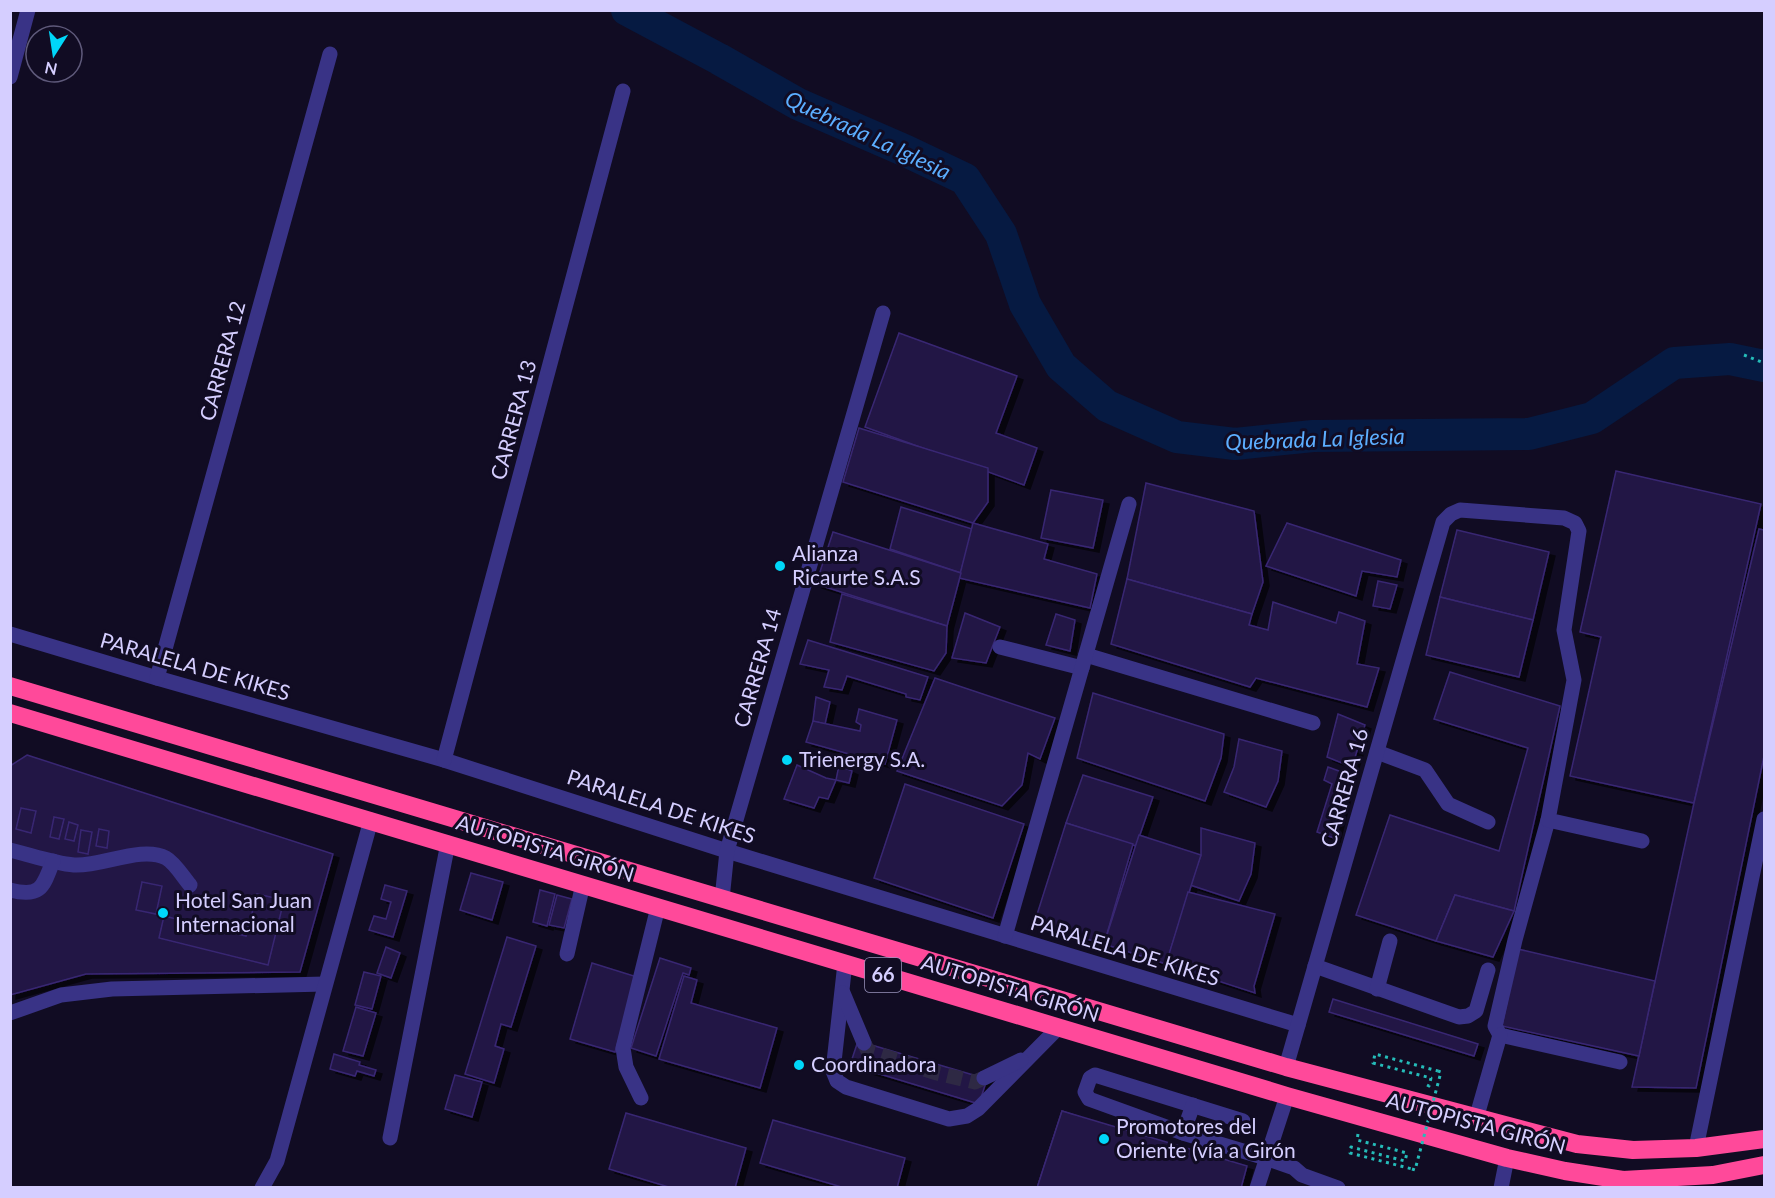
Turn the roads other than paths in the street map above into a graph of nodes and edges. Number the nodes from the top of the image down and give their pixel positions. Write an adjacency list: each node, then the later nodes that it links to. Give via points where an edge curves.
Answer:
1 (28, 10): 3 (street)
2 (330, 54): 10 (street, CARRERA 12)
3 (10, 77)
4 (623, 91): 15 (street, CARRERA 13)
5 (883, 313): 23 (street, CARRERA 14)
6 (1129, 504): 9 (street)
7 (10, 634): 10 (street, PARALELA DE KIKES)
8 (1000, 647): 9 (street)
9 (1084, 662): 13 (street); 30 (street)
10 (157, 678): 15 (street, PARALELA DE KIKES)
11 (10, 686): 28 (highway, AUTOPISTA GIRÓN / 66)
12 (10, 713): 17 (highway, AUTOPISTA GIRÓN / 66)
13 (1313, 723)
14 (1377, 752): 18 (street, CARRERA 16, via 1443,522 1460,510 1564,518 1575,523 1580,531 1564,630 1574,680); 19 (street, via 1425,770 1448,804); 34 (street, CARRERA 16)
15 (444, 760): 23 (street, PARALELA DE KIKES)
16 (1764, 819): 56 (street)
17 (371, 820): 21 (highway, AUTOPISTA GIRÓN / 66); 36 (street)
18 (1548, 820): 20 (street); 42 (street, via 1495,1026)
19 (1488, 822)
20 (1642, 841)
21 (448, 843): 25 (highway, AUTOPISTA GIRÓN / 66); 54 (street)
22 (10, 850): 24 (street)
23 (727, 851): 28 (street, CARRERA 14); 30 (street, PARALELA DE KIKES)
24 (53, 861): 26 (street, via 92,865 146,853 160,855 168,858); 27 (street, via 38,890 26,894)
25 (583, 884): 29 (highway, AUTOPISTA GIRÓN / 66); 32 (street)
26 (190, 885)
27 (10, 890)
28 (722, 898): 46 (highway, AUTOPISTA GIRÓN / 66)
29 (658, 907): 33 (highway, AUTOPISTA GIRÓN / 66); 49 (street, via 623,1047 626,1067)
30 (1005, 936): 40 (street, PARALELA DE KIKES)
31 (1390, 941): 37 (street)
32 (567, 954)
33 (845, 963): 38 (street); 41 (highway, AUTOPISTA GIRÓN / 66)
34 (1315, 966): 37 (street); 40 (street, CARRERA 16)
35 (1488, 970): 37 (street, via 1476,1011 1468,1016 1459,1017)
36 (325, 984): 39 (street, via 112,989 61,995); 62 (street, via 277,1161)
37 (1377, 988)
38 (842, 990): 43 (street); 44 (street, via 833,1071 837,1081 846,1087 948,1119 966,1116 978,1109)
39 (10, 1013)
40 (1298, 1025): 46 (street, CARRERA 16)
41 (1059, 1027): 44 (street); 48 (highway, AUTOPISTA GIRÓN / 66)
42 (1500, 1035): 45 (street); 51 (street)
43 (864, 1043)
44 (1032, 1054): 47 (street)
45 (1620, 1062)
46 (1286, 1067): 51 (highway, AUTOPISTA GIRÓN / 66)
47 (984, 1078)
48 (1287, 1096): 57 (street); 58 (highway, AUTOPISTA GIRÓN / 66)
49 (641, 1098)
50 (1193, 1105): 52 (street); 53 (street); 53 (street, via 1095,1075 1085,1092 1089,1099)
51 (1476, 1119): 56 (highway, AUTOPISTA GIRÓN / 66, via 1577,1144 1633,1150)
52 (1243, 1121)
53 (1183, 1133): 57 (street)
54 (390, 1138)
55 (1764, 1139): 56 (highway, AUTOPISTA GIRÓN / 66)
56 (1696, 1148)
57 (1266, 1158): 60 (street, via 1294,1168); 63 (street)
58 (1507, 1158): 61 (highway, AUTOPISTA GIRÓN / 66, via 1623,1180); 65 (street)
59 (1764, 1165): 61 (highway, AUTOPISTA GIRÓN / 66)
60 (1301, 1181): 64 (street)
61 (1712, 1181)
62 (262, 1188)
63 (1257, 1188)
64 (1338, 1188)
65 (1501, 1188)

